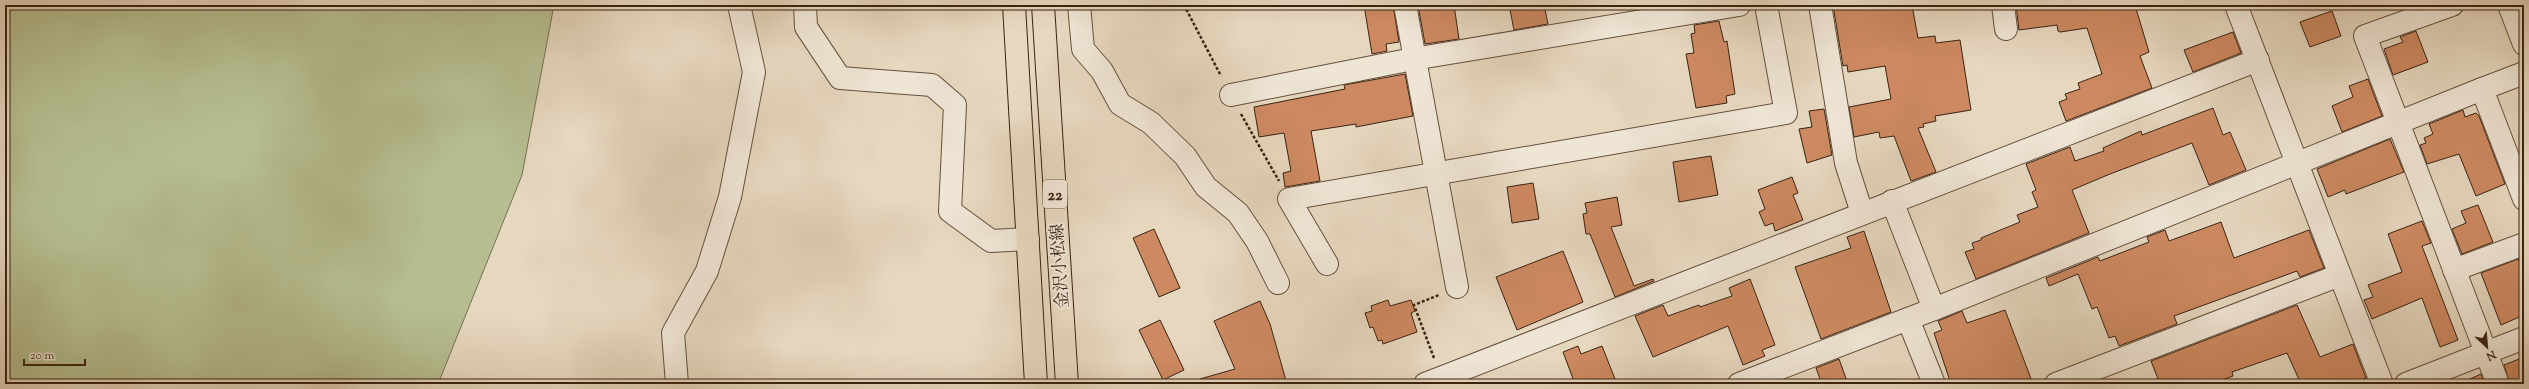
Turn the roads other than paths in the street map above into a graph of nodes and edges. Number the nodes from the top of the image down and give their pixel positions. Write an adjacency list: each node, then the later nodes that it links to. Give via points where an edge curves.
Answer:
1 (740, 5): 39 (street, via 754,72 730,197 707,271 673,333)
2 (805, 5): 27 (street, via 806,27 840,78 932,85 955,105 950,211 991,241)
3 (1014, 5): 27 (main road, 金沢小松線 / 22)
4 (1043, 5): 41 (main road, 金沢小松線 / 22)
5 (1079, 5): 32 (street, via 1083,49 1102,71 1120,104 1151,123 1185,156 1206,187 1238,213 1257,241)
6 (1405, 5): 16 (street)
7 (1739, 5): 16 (street)
8 (1766, 5): 23 (street, via 1786,113)
9 (1820, 5): 26 (street, via 1846,163)
10 (2003, 5): 14 (street)
11 (2236, 5): 17 (street)
12 (2452, 5): 21 (street, via 2364,36)
13 (2509, 5): 15 (street)
14 (2006, 29)
15 (2524, 44)
16 (1413, 59): 20 (street); 23 (street)
17 (2258, 60): 22 (street); 25 (street)
18 (2524, 73): 19 (street)
19 (2482, 89): 21 (street); 24 (street)
20 (1231, 95)
21 (2398, 123): 22 (street); 30 (street)
22 (2297, 162): 31 (street); 34 (street)
23 (1437, 175): 29 (street, via 1289,199); 33 (street)
24 (2524, 199)
25 (1892, 201): 26 (street); 34 (street)
26 (1862, 213): 38 (street)
27 (1028, 239): 40 (main road, 金沢小松線 / 22)
28 (2524, 244): 30 (street)
29 (1327, 264)
30 (2454, 270): 37 (street)
31 (2340, 275): 44 (street); 45 (street)
32 (1278, 283)
33 (1457, 286)
34 (1934, 309): 35 (street)
35 (1908, 319): 42 (street); 43 (street)
36 (2524, 338): 37 (street)
37 (2486, 353): 46 (street); 47 (street)
38 (1437, 382)
39 (678, 384)
40 (1036, 384)
41 (1067, 384)
42 (1739, 384)
43 (1934, 384)
44 (2056, 384)
45 (2382, 384)
46 (2406, 384)
47 (2498, 384)

